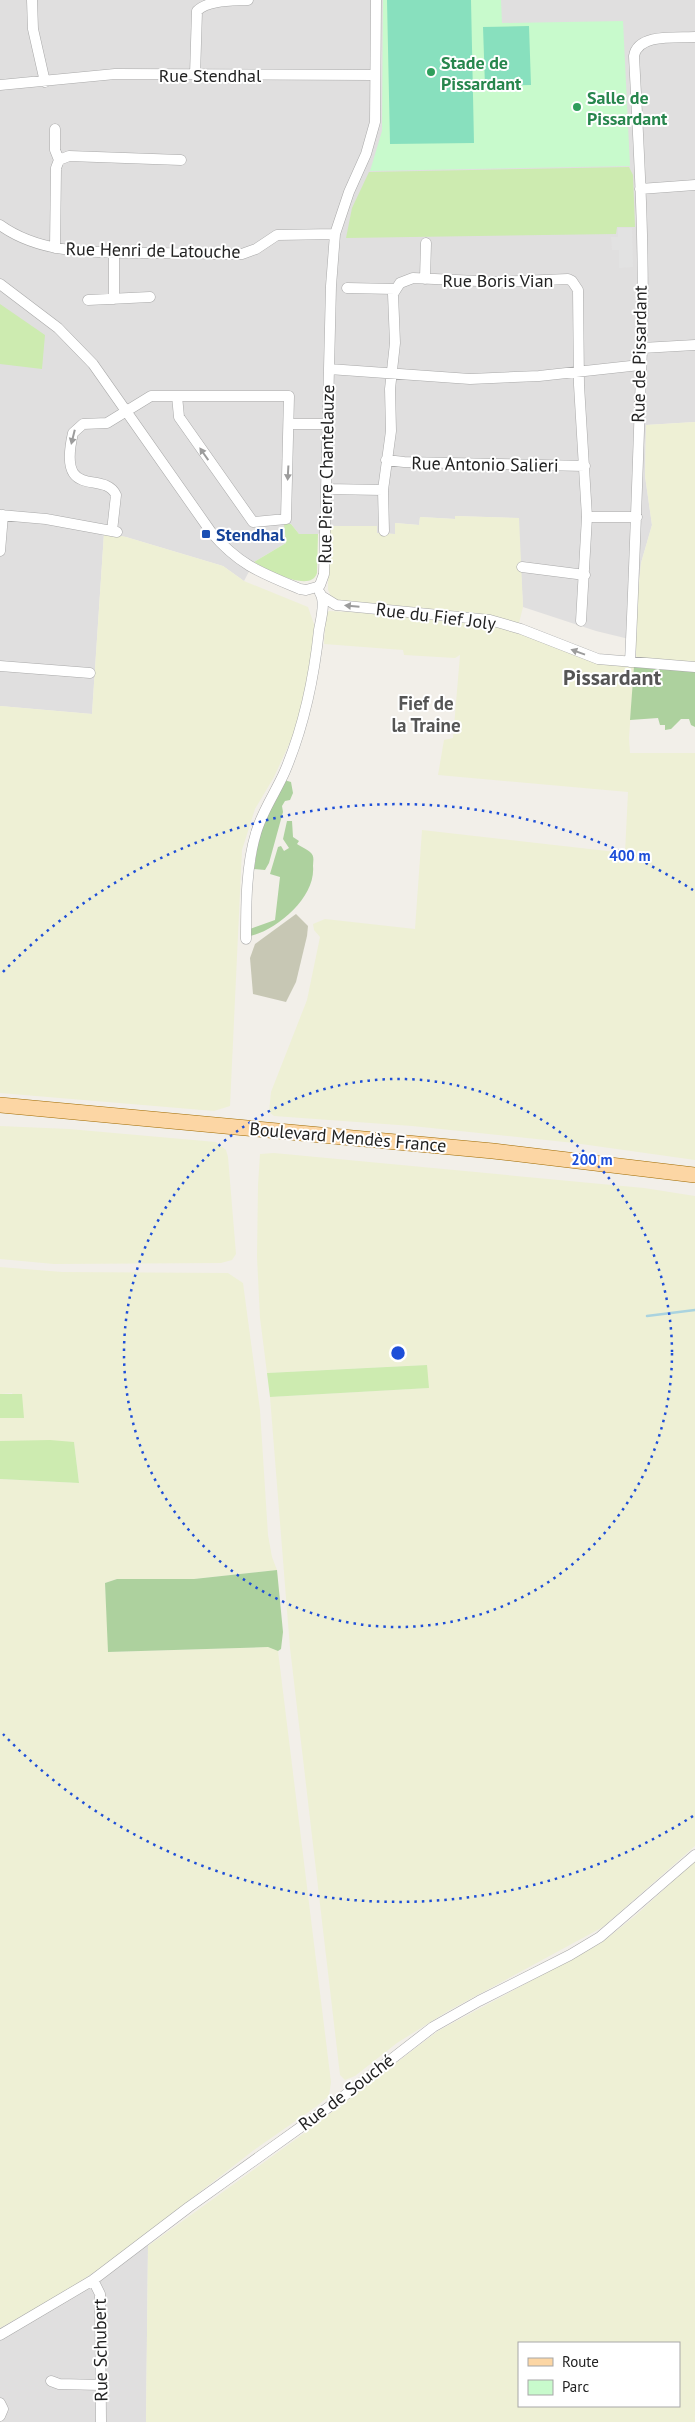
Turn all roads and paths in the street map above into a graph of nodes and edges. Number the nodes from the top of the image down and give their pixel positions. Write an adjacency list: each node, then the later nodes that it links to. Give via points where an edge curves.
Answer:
1 (32, 0): 7 (street, via 33,29)
2 (248, 0): 5 (street, via 213,2 197,11)
3 (376, 0): 6 (street, Rue Pierre Chantelauze)
4 (695, 37): 13 (street, Rue de Pissardant, via 647,40 637,46 634,56)
5 (195, 75): 6 (street, Rue Stendhal); 7 (street, Rue Stendhal, via 114,74)
6 (375, 75): 15 (street, Rue Pierre Chantelauze, via 375,122 371,140)
7 (45, 82): 8 (street, Rue Stendhal)
8 (0, 85)
9 (55, 129): 10 (street, via 55,150)
10 (59, 160): 11 (street, via 69,156); 17 (street, via 56,168)
11 (181, 160)
12 (695, 185): 13 (street)
13 (640, 189): 27 (street, Rue de Pissardant)
14 (0, 225): 17 (street, Rue Henri de Latouche, via 21,238)
15 (335, 234): 18 (street, Rue Henri de Latouche, via 277,235 242,254); 29 (street, Rue Pierre Chantelauze)
16 (426, 243): 19 (street)
17 (55, 248): 18 (street, Rue Henri de Latouche)
18 (114, 252): 24 (street)
19 (425, 279): 22 (street, Rue Boris Vian, via 406,280); 30 (street, Rue Boris Vian, via 572,281 578,290)
20 (0, 286): 33 (street, Rue du Fief Joly, via 70,339)
21 (347, 288): 22 (street, Rue Boris Vian)
22 (395, 288): 31 (street, via 392,299 395,343)
23 (150, 297): 24 (street)
24 (114, 299): 25 (street)
25 (88, 300)
26 (695, 345): 27 (street)
27 (642, 348): 28 (street, Rue de Pissardant)
28 (640, 365): 30 (street); 42 (street, Rue de Pissardant)
29 (329, 369): 31 (street); 35 (street, Rue Pierre Chantelauze)
30 (579, 371): 31 (street, via 470,379); 37 (street)
31 (391, 375): 36 (street, via 391,431)
32 (177, 396): 33 (street, via 151,396); 34 (street, via 290,396); 34 (street, one-way to 32, via 286,519 253,522 178,417)
33 (127, 409): 40 (street, one-way to 40, via 107,423 80,425 72,437 70,464 76,476 87,483 108,486 116,494 115,532 46,519); 47 (street, Rue du Fief Joly, via 212,532 230,552 252,569 300,589)
34 (290, 424): 35 (street)
35 (327, 424): 38 (street, Rue Pierre Chantelauze)
36 (386, 460): 37 (street, Rue Antonio Salieri); 39 (street)
37 (585, 466): 41 (street)
38 (326, 489): 39 (street); 47 (street, Rue Pierre Chantelauze, via 324,574)
39 (383, 490): 43 (street)
40 (2, 515): 44 (street)
41 (587, 517): 42 (street); 46 (street)
42 (637, 517): 49 (street, Rue de Pissardant)
43 (384, 531)
44 (0, 551)
45 (522, 567): 46 (street)
46 (585, 575): 48 (street)
47 (320, 592): 49 (street, Rue du Fief Joly, one-way to 47, via 587,656 490,620 336,605); 53 (street, Rue Pierre Chantelauze, via 316,656 304,714 285,771 256,833 250,865)
48 (581, 621)
49 (630, 662): 51 (street, Rue du Fief Joly)
50 (0, 666): 52 (street)
51 (695, 667)
52 (90, 673)
53 (246, 939)
54 (0, 1105): 56 (main road, Boulevard Mendès France, via 492,1151)
55 (0, 1111): 57 (main road, Boulevard Mendès France, via 439,1152)
56 (695, 1175)
57 (695, 1181)
58 (695, 1856): 59 (street, Rue de Souché, via 600,1937 433,2027)
59 (93, 2280): 60 (street, Rue de Souché); 62 (street, Rue Schubert, via 100,2294)
60 (0, 2335)
61 (51, 2381): 62 (street)
62 (100, 2385): 65 (street, Rue Schubert)
63 (0, 2403): 64 (street, via 3,2408)
64 (0, 2416)
65 (100, 2422)

